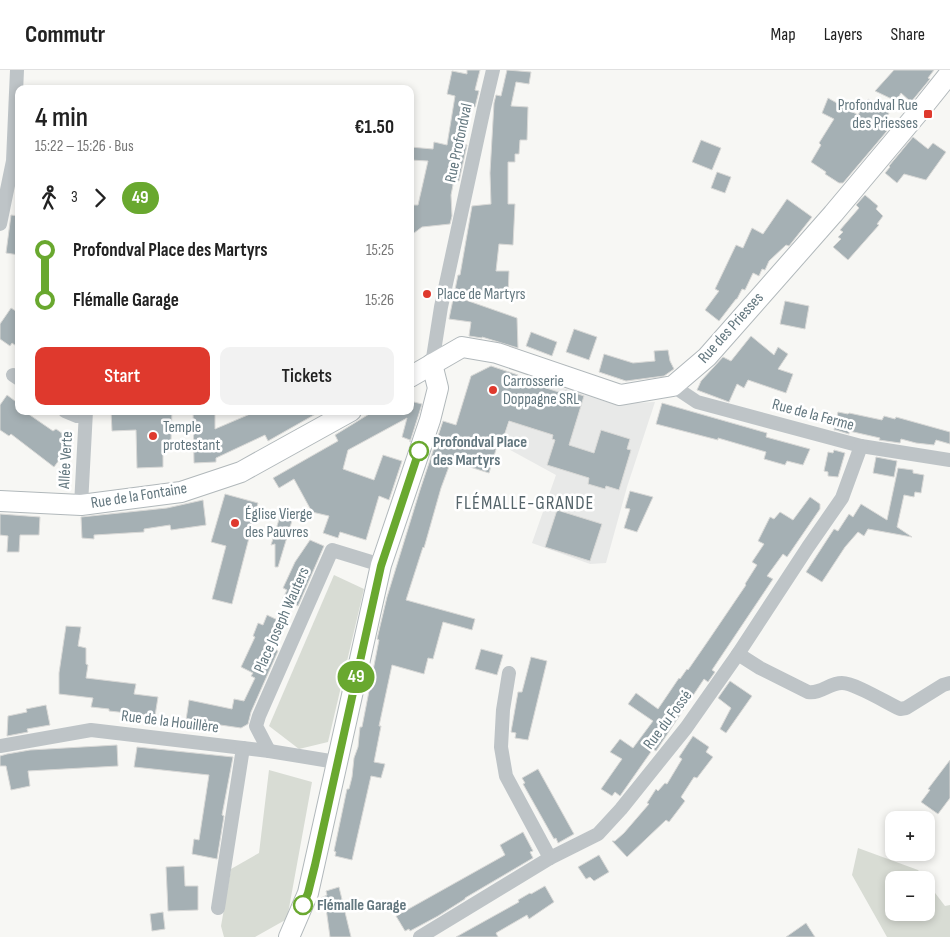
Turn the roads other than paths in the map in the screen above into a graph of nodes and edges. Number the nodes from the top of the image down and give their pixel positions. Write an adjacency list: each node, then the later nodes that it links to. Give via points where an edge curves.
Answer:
1 (17, 70): 4 (street)
2 (494, 70): 7 (street, Rue Profondval, via 441,307)
3 (950, 73): 9 (street, Rue des Priesses, via 833,214 707,357)
4 (17, 85)
5 (15, 131): 6 (street, via 14,161)
6 (0, 224)
7 (432, 364): 8 (street); 9 (street, Rue des Priesses, via 462,347 497,353 620,395); 16 (street, via 438,388 430,420)
8 (414, 375)
9 (672, 386): 12 (street, Rue de la Ferme, via 697,402)
10 (86, 415): 15 (street, Allée Verte)
11 (344, 415): 15 (street, Rue de la Fontaine, via 241,472 181,492)
12 (861, 446): 13 (street, Rue de la Ferme); 17 (street, Rue du Fossé, via 842,498)
13 (950, 460)
14 (0, 501): 15 (street, Rue de la Fontaine)
15 (81, 505)
16 (381, 566): 22 (street, Place Joseph Wauters, via 332,550 259,716 256,726); 23 (street)
17 (738, 654): 19 (street, via 808,692 815,693 845,683 900,709); 24 (street, Rue du Fossé, via 686,728 598,834)
18 (509, 673): 24 (street, via 501,747 506,776)
19 (950, 683)
20 (0, 746): 21 (street, Rue de la Houillère, via 91,730)
21 (243, 748): 22 (street, Rue de la Houillère); 25 (street)
22 (269, 750): 23 (street, Rue de la Houillère)
23 (336, 762): 26 (street, via 308,893)
24 (550, 858): 27 (street, Rue du Fossé)
25 (218, 908)
26 (289, 937)
27 (420, 937)

